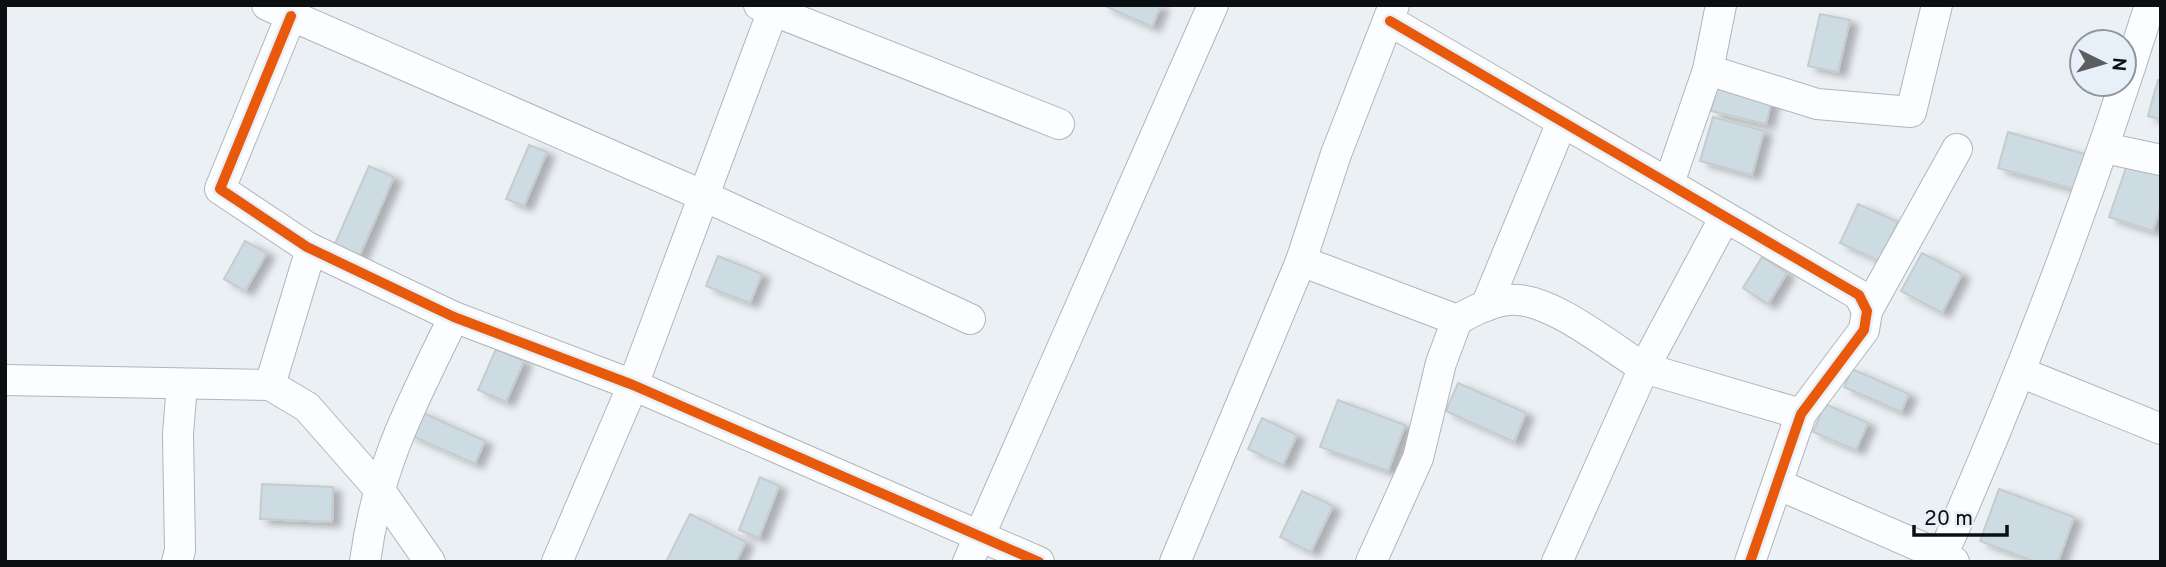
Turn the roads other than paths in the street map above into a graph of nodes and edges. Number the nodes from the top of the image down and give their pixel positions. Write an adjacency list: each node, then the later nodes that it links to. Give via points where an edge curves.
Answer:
1 (1213, 5): 34 (street)
2 (1721, 5): 8 (street)
3 (1937, 5): 8 (street, via 1911,112 1816,104)
4 (2150, 5): 11 (street)
5 (769, 7): 10 (street); 15 (street)
6 (279, 11): 15 (street); 17 (street, via 220,189)
7 (1392, 13): 9 (street); 18 (street, via 1336,154)
8 (1708, 70): 14 (street)
9 (1562, 122): 14 (street); 19 (street)
10 (1059, 124)
11 (2105, 148): 13 (street); 25 (street)
12 (1957, 149): 20 (street)
13 (2161, 160)
14 (1669, 184): 16 (street)
15 (704, 196): 22 (street); 29 (street)
16 (1725, 217): 20 (street, via 1859,295); 24 (street)
17 (311, 249): 21 (street); 28 (street)
18 (1301, 261): 23 (street); 41 (street)
19 (1486, 306): 23 (street); 24 (street, via 1509,299 1553,310)
20 (1867, 311): 30 (street, via 1864,330)
21 (454, 317): 29 (street); 33 (street, via 396,436)
22 (970, 319)
23 (1457, 320): 42 (street, via 1441,363 1418,458)
24 (1644, 368): 30 (street); 43 (street)
25 (2020, 372): 31 (street); 35 (street)
26 (5, 380): 27 (street)
27 (182, 384): 28 (street); 37 (street)
28 (270, 385): 33 (street, via 307,407)
29 (633, 385): 34 (street); 36 (street)
30 (1801, 414): 32 (street)
31 (2161, 429)
32 (1777, 484): 35 (street); 44 (street)
33 (379, 489): 38 (street); 39 (street)
34 (973, 549): 40 (street)
35 (1948, 559)
36 (561, 560)
37 (177, 562)
38 (365, 562)
39 (430, 562)
40 (1039, 562)
41 (1175, 562)
42 (1371, 562)
43 (1557, 562)
44 (1750, 562)

